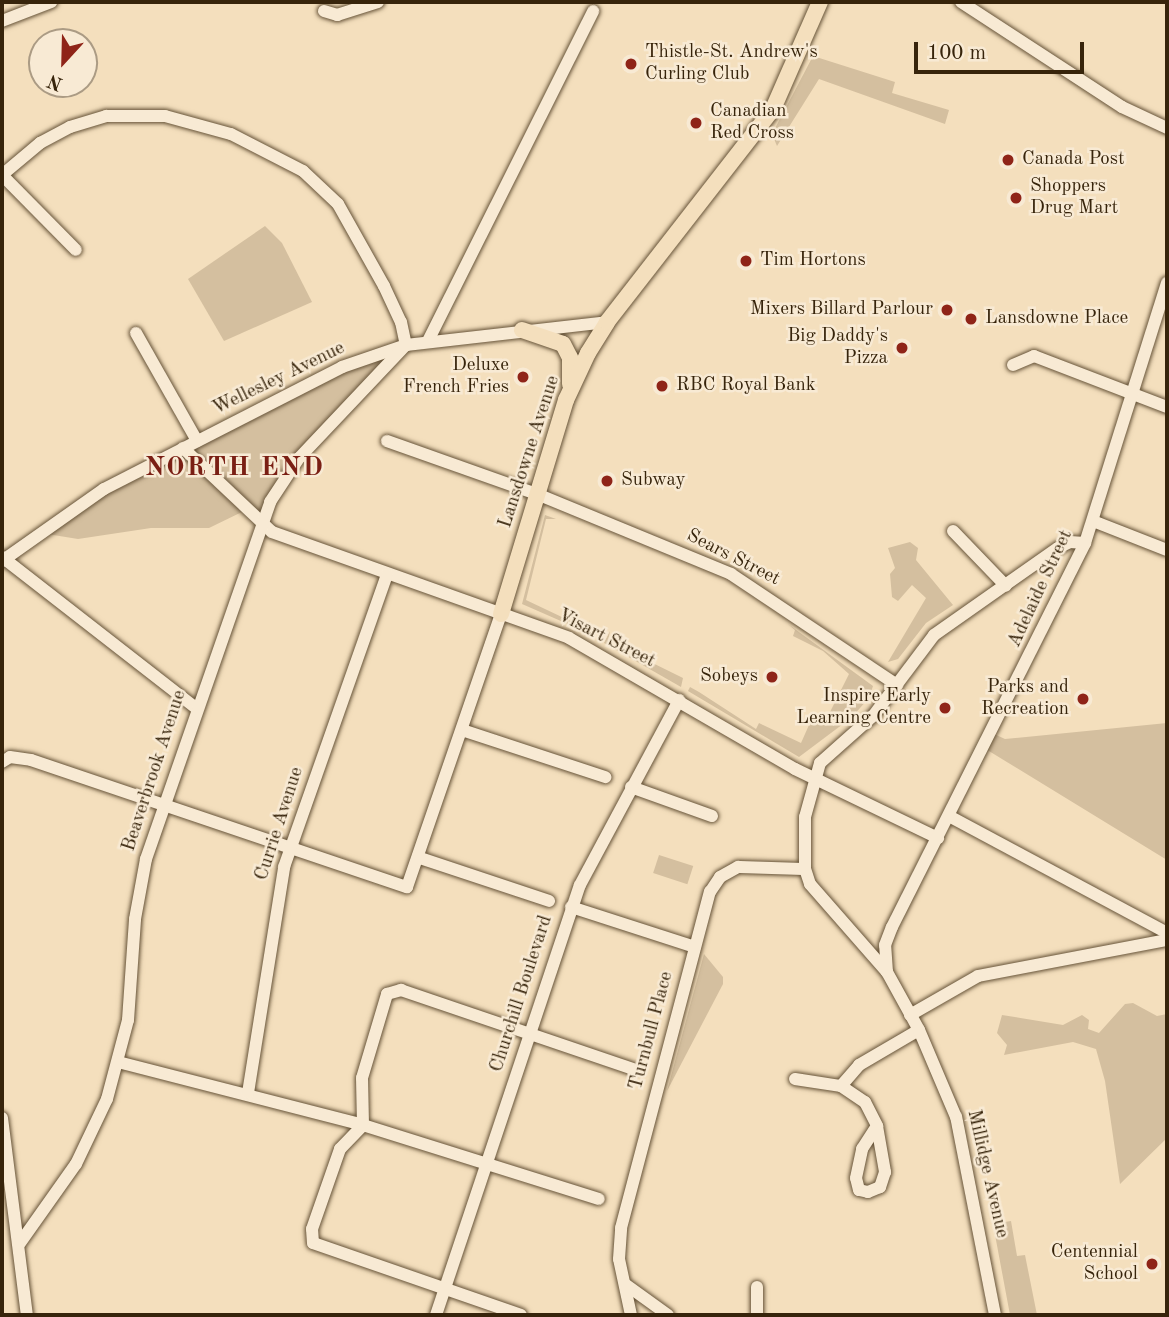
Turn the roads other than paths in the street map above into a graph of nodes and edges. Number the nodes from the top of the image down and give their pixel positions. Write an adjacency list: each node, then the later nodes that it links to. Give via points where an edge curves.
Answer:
1 (51, 2): 7 (street)
2 (378, 2): 5 (street, via 337,15)
3 (820, 2): 12 (main road, Lansdowne Avenue, via 773,109)
4 (961, 2): 8 (street, via 1122,107)
5 (324, 11)
6 (593, 11): 15 (street)
7 (2, 21)
8 (1167, 128)
9 (2, 175): 10 (street); 16 (street, via 40,143 106,116 165,116 231,134 303,171 338,204 384,286)
10 (76, 250)
11 (1167, 283): 19 (street, Adelaide Street)
12 (607, 322): 13 (street, Wellesley Avenue); 18 (main road, Lansdowne Avenue)
13 (522, 330): 15 (street, Wellesley Avenue); 18 (main road, via 548,336 568,350)
14 (136, 333): 21 (street)
15 (428, 341): 16 (street, Wellesley Avenue)
16 (406, 345): 21 (street, Wellesley Avenue, via 342,368); 26 (street, Beaverbrook Avenue, via 299,458 270,502)
17 (1013, 365): 19 (street, via 1034,356)
18 (570, 391): 24 (main road, Lansdowne Avenue)
19 (1134, 393): 20 (street); 25 (street, Adelaide Street)
20 (1167, 407)
21 (197, 441): 23 (street, Wellesley Avenue)
22 (387, 441): 24 (street, Sears Street)
23 (183, 448): 26 (street, Visart Street); 30 (street, Wellesley Avenue, via 104,489)
24 (537, 494): 33 (main road, Lansdowne Avenue); 34 (street, Sears Street, via 753,585)
25 (1093, 521): 28 (street, Adelaide Street); 29 (street)
26 (262, 527): 31 (street, Visart Street); 36 (street, Beaverbrook Avenue)
27 (953, 531): 32 (street)
28 (1085, 542): 32 (street, via 1058,548); 44 (street, Adelaide Street)
29 (1167, 550)
30 (3, 559): 36 (street)
31 (387, 575): 33 (street, Visart Street); 46 (street, Currie Avenue)
32 (1006, 586): 34 (street, via 934,635)
33 (500, 614): 35 (street, Visart Street, via 569,638); 37 (street, Lansdowne Avenue)
34 (897, 685): 40 (street, via 873,716 828,751)
35 (679, 700): 40 (street, Visart Street); 41 (street, Churchill Boulevard)
36 (196, 708): 42 (street, Beaverbrook Avenue)
37 (462, 730): 39 (street); 47 (street, Lansdowne Avenue)
38 (2, 761): 42 (street, via 10,757 31,760)
39 (605, 777)
40 (814, 778): 45 (street, Visart Street); 48 (street, via 805,817)
41 (631, 787): 43 (street); 50 (street, Churchill Boulevard, via 587,867)
42 (164, 806): 46 (street); 58 (street, Beaverbrook Avenue, via 138,899 128,1020)
43 (712, 816)
44 (949, 817): 45 (street, Adelaide Street); 51 (street)
45 (938, 838): 54 (street, Adelaide Street, via 888,936)
46 (289, 850): 47 (street, Lansdowne Avenue, via 407,887); 62 (street, Currie Avenue, via 271,925 262,1024)
47 (420, 858): 49 (street)
48 (806, 869): 53 (street, Turnbull Place, via 751,866 723,874 710,892); 54 (street, Millidge Avenue, via 818,897)
49 (549, 901)
50 (572, 907): 53 (street); 57 (street, Churchill Boulevard)
51 (1167, 933)
52 (1167, 940): 55 (street, via 978,976)
53 (695, 947): 69 (street, Turnbull Place, via 622,1219 619,1253)
54 (887, 972): 55 (street, Millidge Avenue)
55 (910, 1014): 56 (street, Millidge Avenue)
56 (919, 1030): 61 (street, via 859,1065); 78 (street, Millidge Avenue, via 962,1138)
57 (529, 1034): 59 (street); 64 (street, via 401,990 387,994 362,1078); 66 (street, Churchill Boulevard)
58 (118, 1062): 62 (street); 68 (street, Beaverbrook Avenue, via 99,1120 76,1164)
59 (633, 1069)
60 (795, 1079): 61 (street)
61 (841, 1086): 65 (street, via 865,1102)
62 (248, 1093): 64 (street)
63 (2, 1118): 68 (street)
64 (363, 1125): 66 (street); 71 (street, via 340,1149 312,1229 313,1243)
65 (877, 1126): 65 (street, via 857,1168 859,1190 868,1192 880,1187 885,1172)
66 (486, 1164): 67 (street); 71 (street, Churchill Boulevard)
67 (599, 1199)
68 (20, 1243): 72 (street)
69 (625, 1284): 75 (street, Turnbull Place); 76 (street)
70 (757, 1287): 77 (street)
71 (444, 1290): 73 (street, Churchill Boulevard); 74 (street)
72 (27, 1315)
73 (436, 1315)
74 (521, 1315)
75 (631, 1315)
76 (668, 1315)
77 (757, 1315)
78 (995, 1315)

